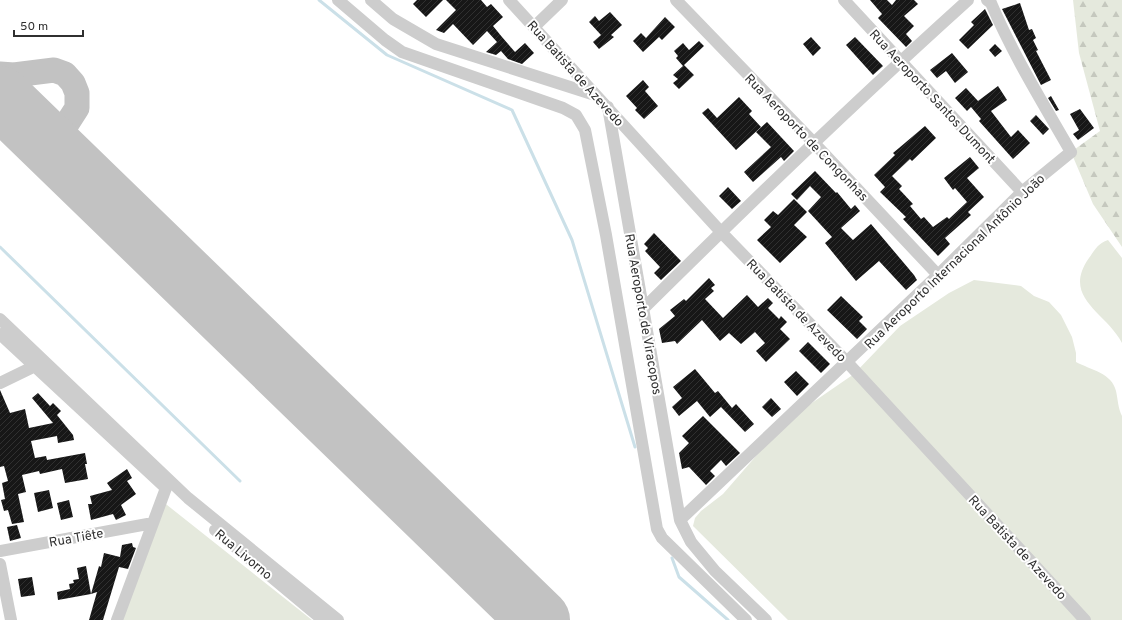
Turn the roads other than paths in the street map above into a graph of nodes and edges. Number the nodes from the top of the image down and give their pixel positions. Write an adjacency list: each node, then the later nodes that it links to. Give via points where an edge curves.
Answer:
1 (338, 0): 32 (street, via 402,52 531,96 576,115 585,130 606,235 657,529 662,538)
2 (371, 0): 11 (street, via 393,19 436,44)
3 (509, 0): 9 (street, Rua Batista de Azevedo)
4 (562, 0): 9 (street)
5 (676, 0): 13 (street, Rua Aeroporto de Congonhas)
6 (844, 0): 10 (street, Rua Aeroporto Santos Dumont)
7 (968, 0): 10 (street)
8 (987, 0): 14 (street, Rua Aeroporto Internacional Antônio João, via 991,3 1005,36 1071,152)
9 (534, 27): 11 (street, Rua Batista de Azevedo)
10 (901, 61): 13 (street); 14 (street, Rua Aeroporto Santos Dumont)
11 (596, 95): 12 (street, Rua Batista de Azevedo)
12 (608, 108): 15 (street, Rua Batista de Azevedo); 17 (street, Rua Aeroporto de Viracopos)
13 (814, 143): 15 (street); 16 (street, Rua Aeroporto de Congonhas)
14 (1022, 192): 16 (street, Rua Aeroporto Internacional Antônio João)
15 (721, 232): 17 (street); 20 (street, Rua Batista de Azevedo)
16 (938, 275): 20 (street, Rua Aeroporto Internacional Antônio João)
17 (643, 309): 24 (street, Rua Aeroporto de Viracopos)
18 (0, 320): 31 (street, via 188,498)
19 (0, 334): 21 (street, Rua Livorno)
20 (847, 362): 24 (street, Rua Aeroporto Internacional Antônio João); 34 (street, Rua Batista de Azevedo)
21 (35, 366): 22 (street); 23 (street, Rua Livorno)
22 (0, 383)
23 (166, 488): 25 (street); 30 (street, Rua Livorno)
24 (680, 520): 33 (street, Rua Aeroporto de Viracopos, via 691,542 715,571)
25 (153, 523): 26 (street, Rua Tiête); 29 (street)
26 (0, 551)
27 (0, 564): 28 (street)
28 (11, 620)
29 (117, 620)
30 (323, 620)
31 (338, 620)
32 (746, 620)
33 (766, 620)
34 (1085, 620)

